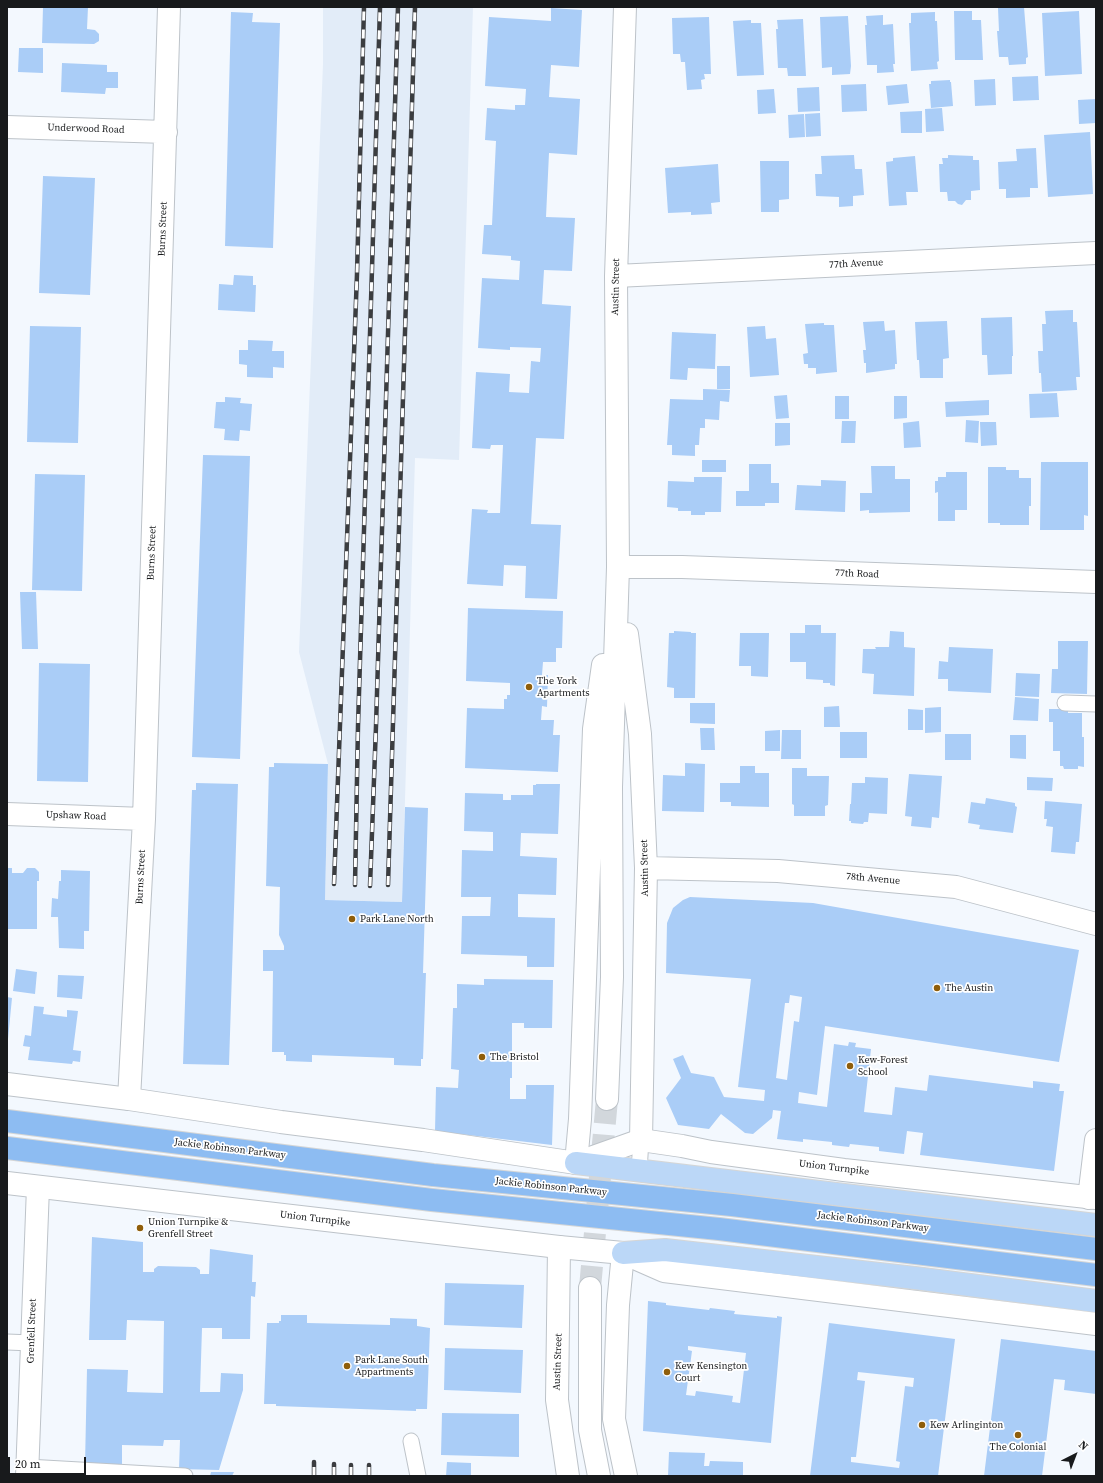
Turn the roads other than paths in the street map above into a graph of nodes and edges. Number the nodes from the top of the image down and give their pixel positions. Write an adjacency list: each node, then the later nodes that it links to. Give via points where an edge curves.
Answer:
1 (169, 7): 4 (street, Burns Street)
2 (625, 7): 6 (street, Austin Street)
3 (7, 127): 4 (street, Underwood Road)
4 (166, 132): 12 (street, Burns Street)
5 (1096, 253): 6 (street, 77th Avenue)
6 (616, 276): 7 (street, Austin Street)
7 (618, 567): 8 (street, 77th Road, via 682,567); 13 (street, Austin Street, via 640,734); 17 (street, Austin Street, via 611,787 612,977); 22 (street, Austin Street, via 594,729 580,1119)
8 (1096, 582)
9 (1065, 703): 10 (lane)
10 (1096, 704)
11 (7, 814): 12 (street, Upshaw Road)
12 (144, 819): 16 (street, Burns Street)
13 (646, 868): 14 (street, 78th Avenue, via 778,871 956,886); 19 (street, Austin Street)
14 (1096, 924)
15 (7, 1084): 16 (street, Union Turnpike)
16 (129, 1099): 22 (street, Union Turnpike)
17 (607, 1100)
18 (7, 1121): 29 (highway, Jackie Robinson Parkway, via 433,1175 732,1205)
19 (641, 1140): 22 (street, Union Turnpike); 23 (lane, Austin Street); 26 (street, Union Turnpike, via 844,1170)
20 (1096, 1140): 26 (street)
21 (7, 1148): 31 (highway, via 432,1200 719,1229)
22 (576, 1163): 23 (main road, Union Turnpike)
23 (639, 1171): 27 (main road, Union Turnpike)
24 (7, 1183): 25 (street, Union Turnpike)
25 (38, 1187): 28 (street, Union Turnpike); 36 (street, Grenfell Street)
26 (1093, 1198)
27 (1096, 1224)
28 (559, 1247): 30 (street, Union Turnpike); 41 (street, Austin Street, via 557,1400)
29 (1096, 1249)
30 (622, 1253): 33 (main road, Union Turnpike, via 665,1250); 34 (street, Union Turnpike, via 664,1271); 43 (street, via 614,1418)
31 (1096, 1274)
32 (590, 1288): 42 (street, via 590,1430)
33 (1096, 1301)
34 (1096, 1324)
35 (7, 1342): 36 (lane)
36 (32, 1342): 38 (street, Grenfell Street)
37 (411, 1440): 40 (lane)
38 (27, 1472): 39 (lane)
39 (185, 1476)
40 (418, 1476)
41 (568, 1476)
42 (599, 1476)
43 (626, 1476)

